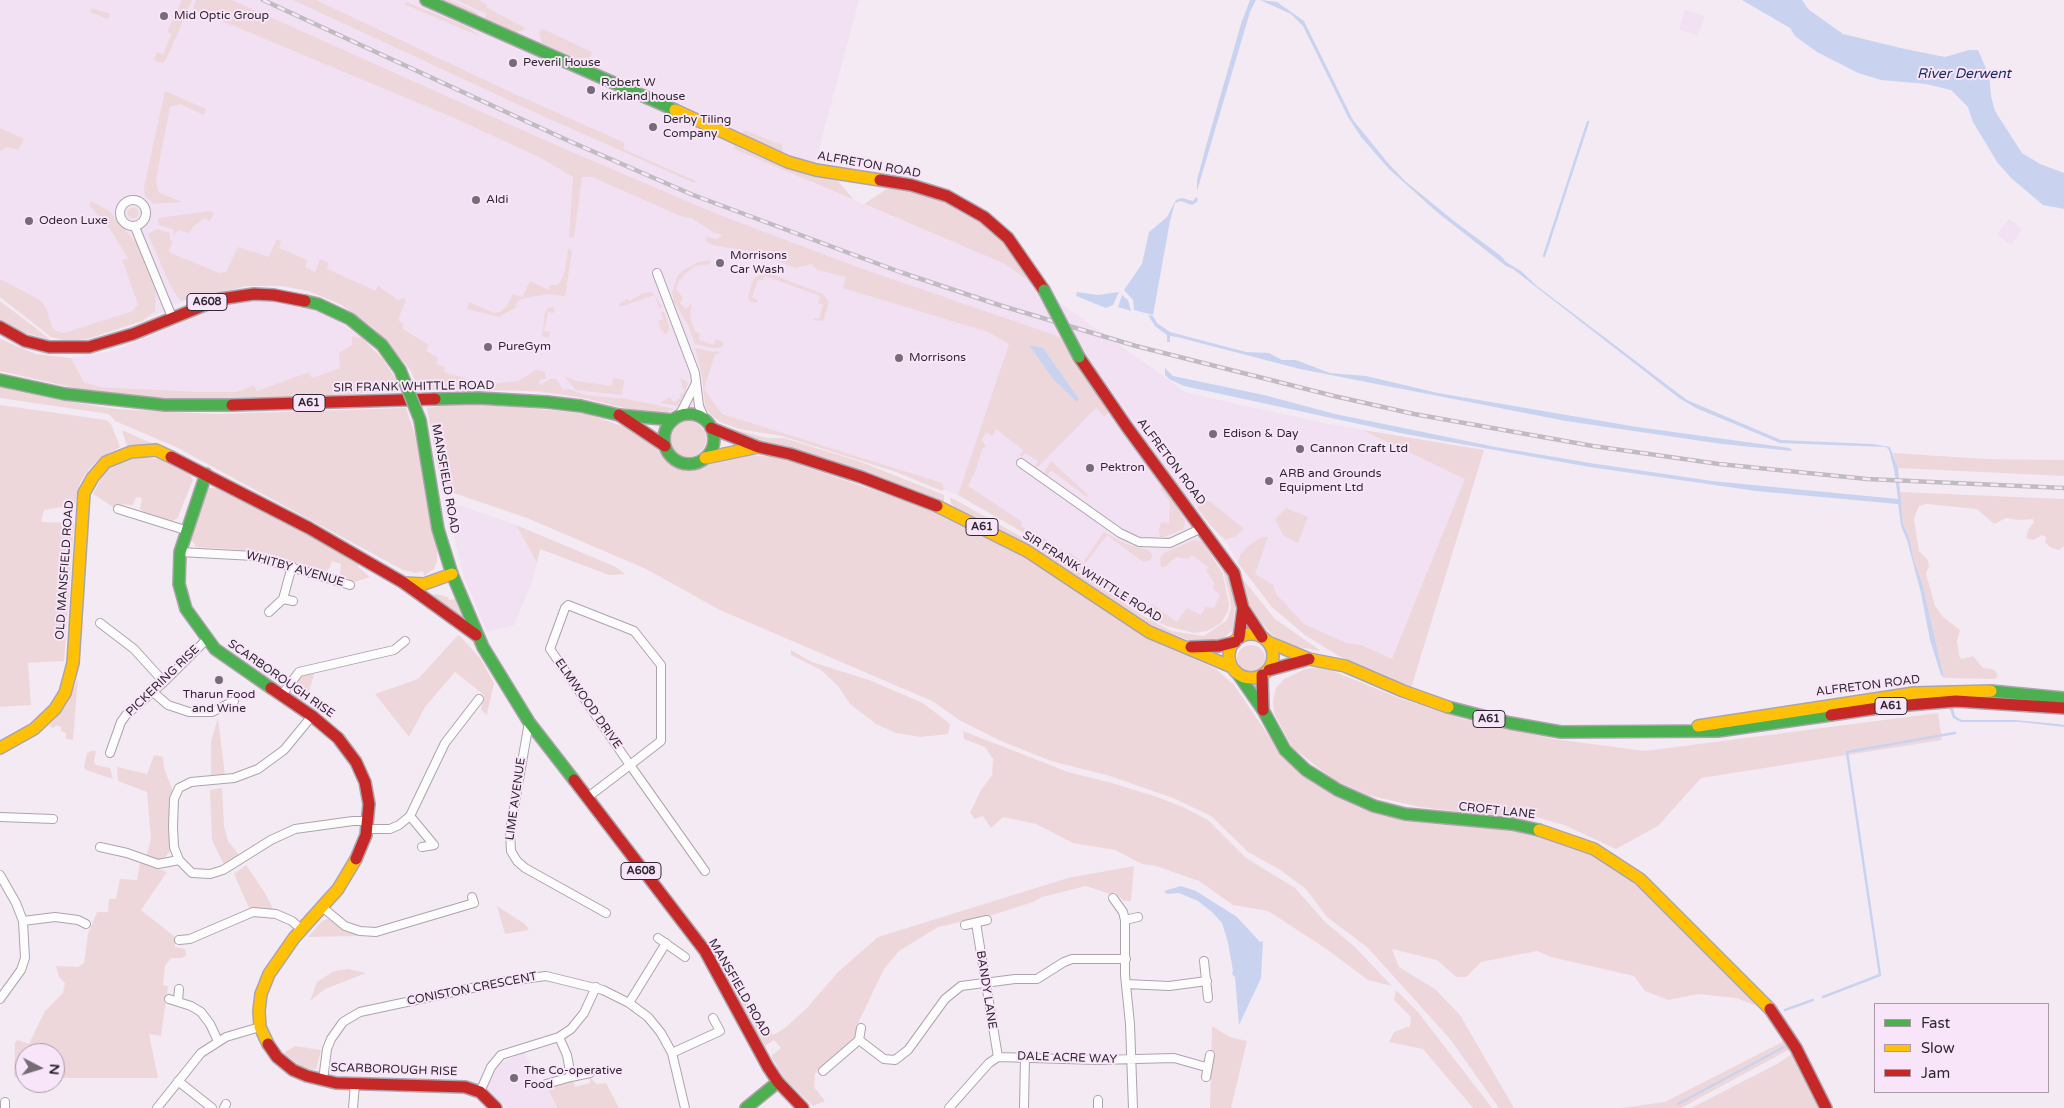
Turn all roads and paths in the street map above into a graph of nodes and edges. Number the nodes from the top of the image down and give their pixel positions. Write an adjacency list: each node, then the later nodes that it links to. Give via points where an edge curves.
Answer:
1 (426, 0): 17 (main road, ALFRETON ROAD, bridge, via 788,162 816,170 911,185 947,196 974,210 1016,248 1044,290 1079,357)
2 (135, 226): 4 (street)
3 (657, 273): 7 (street)
4 (172, 317): 5 (main road, MANSFIELD ROAD / A608, via 114,340 70,348 31,343); 21 (main road, MANSFIELD ROAD / A608, bridge, via 207,302 233,296 263,294 301,299 332,309 358,324 382,346 411,391 420,420 438,529)
5 (0, 328)
6 (0, 380): 8 (main road, SIR FRANK WHITTLE ROAD / A61, via 65,394 165,405 478,398 581,406)
7 (697, 381): 9 (street); 10 (street, via 699,406)
8 (619, 415): 9 (main road, SIR FRANK WHITTLE ROAD / A61); 11 (main road, SIR FRANK WHITTLE ROAD / A61)
9 (676, 418): 10 (main road, via 694,415); 11 (main road, via 665,432)
10 (709, 425): 12 (main road, SIR FRANK WHITTLE ROAD / A61); 13 (main road, via 713,444)
11 (665, 446): 13 (main road, via 672,457 684,463)
12 (758, 447): 13 (main road, SIR FRANK WHITTLE ROAD / A61); 34 (main road, SIR FRANK WHITTLE ROAD / A61, via 862,477 952,512 1044,561 1149,632)
13 (705, 458)
14 (1021, 464): 17 (street, via 1120,533 1140,542 1170,543)
15 (206, 474): 18 (main road, SCARBOROUGH RISE); 22 (main road, OLD MANSFIELD ROAD); 49 (main road, OLD MANSFIELD ROAD, via 172,456 145,450 112,458 93,476 84,493 82,509 73,663 68,685 61,701 42,722 26,735)
16 (118, 509): 18 (street)
17 (1202, 528): 26 (main road, ALFRETON ROAD, via 1234,573)
18 (185, 530): 19 (main road, SCARBOROUGH RISE)
19 (180, 552): 20 (street, WHITBY AVENUE, via 230,552); 30 (main road, SCARBOROUGH RISE, via 178,573 182,598)
20 (292, 566): 23 (street, WHITBY AVENUE); 24 (street)
21 (452, 574): 22 (main road, via 424,584); 29 (main road, MANSFIELD ROAD / A608)
22 (404, 583): 29 (main road, OLD MANSFIELD ROAD)
23 (350, 585)
24 (283, 599): 25 (street); 27 (street)
25 (293, 601)
26 (1243, 608): 31 (main road, ALFRETON ROAD); 32 (main road, ALFRETON ROAD)
27 (269, 612)
28 (100, 623): 38 (street, via 134,648)
29 (476, 634): 47 (main road, MANSFIELD ROAD / A608)
30 (206, 639): 38 (street, PICKERING RISE); 40 (main road, SCARBOROUGH RISE, via 230,662)
31 (1265, 639): 32 (main road, via 1251,635); 35 (main road, ALFRETON ROAD / A61); 37 (main road, via 1272,656)
32 (1237, 640): 34 (main road, SIR FRANK WHITTLE ROAD / A61, via 1219,646); 36 (main road, via 1230,652)
33 (405, 641): 40 (street, via 394,650 303,670)
34 (1188, 647): 36 (main road, SIR FRANK WHITTLE ROAD / A61)
35 (1310, 659): 37 (main road, ALFRETON ROAD / A61); 48 (main road, ALFRETON ROAD / A61, via 1346,666 1442,705 1549,731)
36 (1235, 670): 37 (main road, via 1252,678); 45 (main road, CROFT LANE)
37 (1266, 673): 45 (main road, CROFT LANE)
38 (164, 682): 39 (street, PICKERING RISE)
39 (153, 692): 43 (street, via 168,705 189,712 212,712); 50 (street, PICKERING RISE, via 121,722)
40 (281, 696): 46 (main road, SCARBOROUGH RISE)
41 (2064, 698): 48 (main road, ALFRETON ROAD / A61, via 1977,690 1914,693 1719,721)
42 (479, 699): 54 (street, via 475,711 445,742)
43 (234, 701)
44 (2064, 708): 48 (main road, ALFRETON ROAD / A61, via 1976,702 1923,703 1737,730)
45 (1263, 710): 122 (main road, CROFT LANE, via 1276,739 1295,761 1355,799 1389,811 1425,818 1512,824 1545,830 1594,849 1640,879 1773,1012)
46 (312, 716): 56 (main road, SCARBOROUGH RISE, via 338,738 356,762 365,782 369,804); 59 (street, via 284,750 258,769 234,778 191,782 179,788 174,799 173,826 174,847)
47 (529, 722): 52 (main road, MANSFIELD ROAD / A608); 65 (street, LIME AVENUE, via 510,832 510,851 525,868)
48 (1678, 731)
49 (0, 748)
50 (110, 753)
51 (630, 764): 51 (street, ELMWOOD DRIVE, via 661,742 662,668 634,631 568,605 550,649); 52 (street, ELMWOOD DRIVE); 60 (street, ELMWOOD DRIVE)
52 (588, 797): 108 (main road, MANSFIELD ROAD / A608, via 704,951)
53 (0, 816): 55 (street)
54 (410, 816): 56 (street, via 390,829); 58 (street, via 434,845)
55 (53, 819)
56 (367, 825): 59 (street, via 327,824 288,832 223,870 210,874 192,873); 64 (main road, SCARBOROUGH RISE, via 360,855)
57 (100, 847): 59 (street, via 158,864)
58 (422, 847)
59 (179, 860)
60 (705, 871)
61 (1, 878): 69 (street)
62 (472, 897): 64 (street, via 474,903 376,932 345,926)
63 (1113, 898): 68 (street)
64 (322, 907): 73 (main road, SCARBOROUGH RISE)
65 (606, 913)
66 (1138, 917): 68 (street)
67 (987, 920): 70 (street)
68 (1125, 920): 78 (street)
69 (23, 921): 71 (street, via 55,917); 86 (street, via 26,958)
70 (976, 923): 72 (street); 81 (street, BANDY LANE)
71 (86, 924)
72 (965, 925)
73 (302, 930): 75 (street, via 276,914 253,912 190,939); 91 (main road, SCARBOROUGH RISE, via 269,974 260,1002)
74 (658, 938): 76 (street)
75 (179, 940)
76 (666, 943): 77 (street); 89 (street)
77 (685, 957)
78 (1126, 959): 81 (street, via 1072,960 1037,979); 82 (street)
79 (1204, 961): 80 (street)
80 (1207, 980): 82 (street, via 1169,986); 85 (street)
81 (985, 982): 94 (street, via 954,990 908,1050 895,1060 884,1059); 98 (street, BANDY LANE)
82 (1126, 984): 100 (street)
83 (596, 987): 89 (street, CONISTON CRESCENT); 93 (street, via 579,1020); 106 (street, CONISTON CRESCENT, via 533,976 360,1012 334,1032 327,1049)
84 (179, 989): 88 (street)
85 (1208, 998)
86 (0, 999)
87 (169, 999): 88 (street)
88 (178, 1001): 95 (street, via 201,1012)
89 (629, 1003): 96 (street, CONISTON CRESCENT, via 654,1024)
90 (713, 1018): 96 (street, via 720,1031)
91 (260, 1027): 95 (street); 106 (main road, SCARBOROUGH RISE, via 271,1050 287,1066)
92 (861, 1028): 94 (street)
93 (559, 1038): 104 (street, via 567,1055); 111 (street, via 501,1055 491,1067)
94 (859, 1040): 102 (street)
95 (218, 1041): 107 (street, via 201,1053)
96 (672, 1053): 116 (street, CONISTON CRESCENT)
97 (1210, 1055): 101 (street)
98 (998, 1056): 99 (street, DALE ACRE WAY); 119 (street)
99 (1025, 1057): 100 (street, DALE ACRE WAY); 120 (street)
100 (1131, 1059): 101 (street, DALE ACRE WAY, via 1174,1058); 121 (street)
101 (1206, 1067): 105 (street)
102 (823, 1072)
103 (590, 1073): 104 (street)
104 (571, 1077): 110 (street)
105 (1206, 1077)
106 (322, 1080): 109 (main road, SCARBOROUGH RISE)
107 (178, 1081): 112 (street); 113 (street)
108 (778, 1082): 117 (main road); 118 (main road, MANSFIELD ROAD / A608)
109 (355, 1084): 111 (main road, SCARBOROUGH RISE, via 465,1086); 114 (street)
110 (546, 1084)
111 (480, 1092): 115 (main road, SCARBOROUGH RISE)
112 (157, 1108)
113 (212, 1108)
114 (353, 1108)
115 (496, 1108)
116 (685, 1108)
117 (746, 1108)
118 (803, 1108)
119 (949, 1108)
120 (1024, 1108)
121 (1133, 1108)
122 (1826, 1108)

